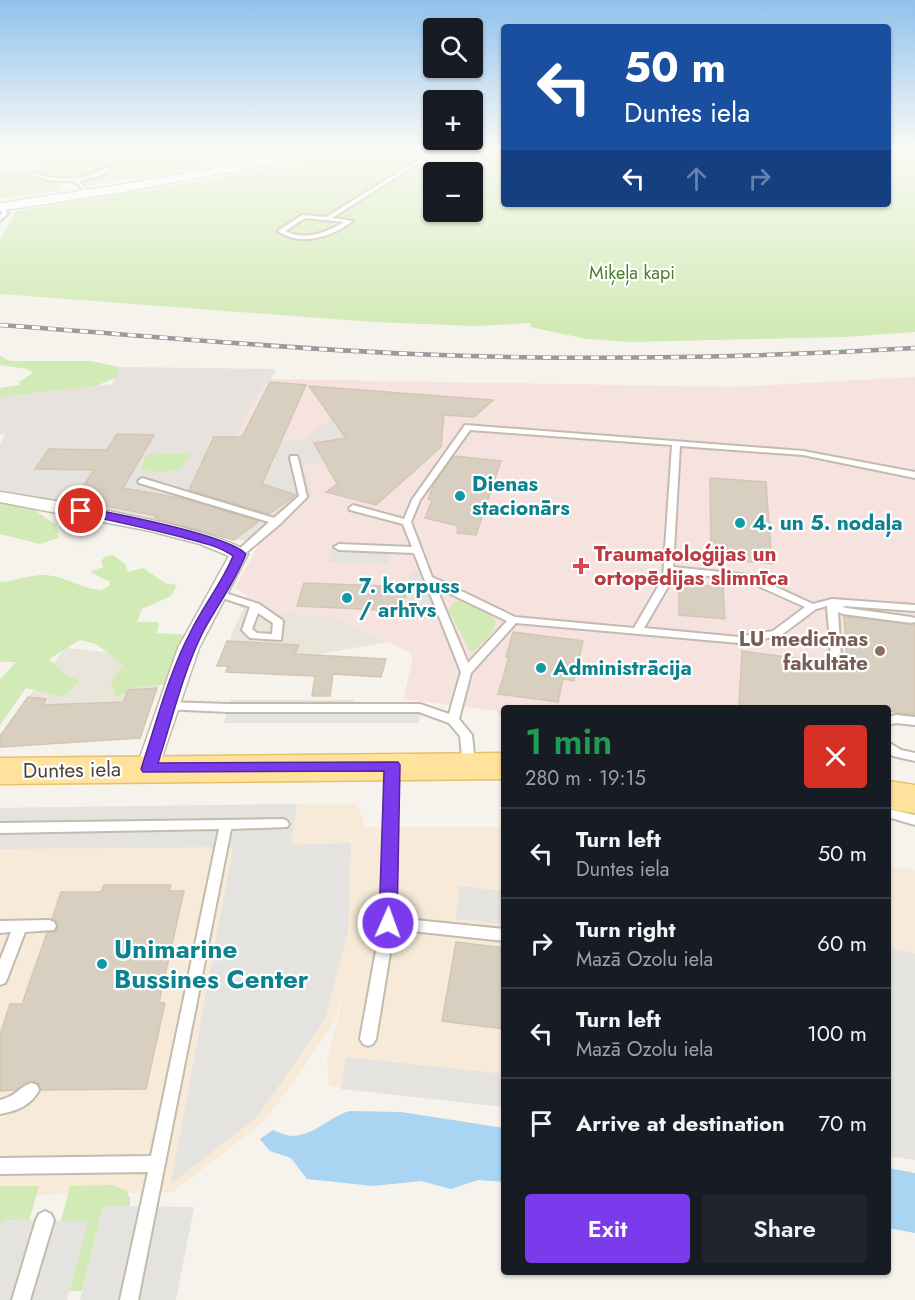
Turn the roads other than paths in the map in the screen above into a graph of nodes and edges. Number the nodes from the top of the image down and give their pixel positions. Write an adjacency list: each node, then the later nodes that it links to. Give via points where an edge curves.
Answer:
1 (343, 209): 2 (lane)
2 (328, 218): 2 (lane, via 303,216 281,231 294,236 319,236 350,222)
3 (676, 444): 5 (lane, via 803,453); 10 (lane, via 468,427 416,500); 14 (lane)
4 (294, 458): 9 (lane, via 303,497)
5 (915, 475)
6 (142, 481): 9 (lane)
7 (0, 497): 13 (street, via 122,518 212,541)
8 (353, 508): 10 (lane)
9 (277, 522): 13 (lane)
10 (407, 522): 12 (lane)
11 (339, 548): 12 (lane)
12 (417, 550): 15 (lane)
13 (240, 554): 16 (street)
14 (669, 568): 19 (lane, via 747,577); 23 (lane, via 668,578)
15 (428, 579): 21 (lane); 25 (lane)
16 (219, 594): 18 (lane); 26 (street, via 196,632)
17 (832, 602): 19 (lane); 20 (lane); 22 (lane, via 843,611); 24 (lane)
18 (255, 606)
19 (812, 607): 23 (lane, via 776,634 753,639)
20 (915, 608)
21 (513, 620): 23 (lane); 25 (lane)
22 (911, 620)
23 (637, 631)
24 (836, 657)
25 (466, 672): 27 (lane)
26 (168, 706): 27 (lane, via 420,708); 34 (street)
27 (453, 720): 33 (lane)
28 (891, 720): 29 (lane)
29 (915, 721)
30 (891, 749): 31 (lane)
31 (915, 757)
32 (392, 765): 33 (main road, Duntes iela); 34 (main road, Duntes iela); 43 (lane)
33 (486, 766)
34 (148, 769): 35 (main road, Duntes iela)
35 (0, 771)
36 (891, 795): 37 (main road)
37 (915, 799)
38 (891, 814): 39 (lane)
39 (915, 820)
40 (283, 824): 41 (lane)
41 (226, 825): 42 (lane); 52 (lane)
42 (1, 831)
43 (388, 923): 47 (lane); 49 (lane)
44 (49, 926): 46 (lane)
45 (0, 927): 46 (lane)
46 (20, 927): 48 (lane)
47 (501, 935)
48 (0, 979)
49 (368, 1039)
50 (31, 1090): 51 (lane, via 16,1103)
51 (0, 1107)
52 (158, 1164): 53 (lane); 56 (lane)
53 (0, 1166)
54 (45, 1220): 55 (lane)
55 (21, 1300)
56 (129, 1300)

